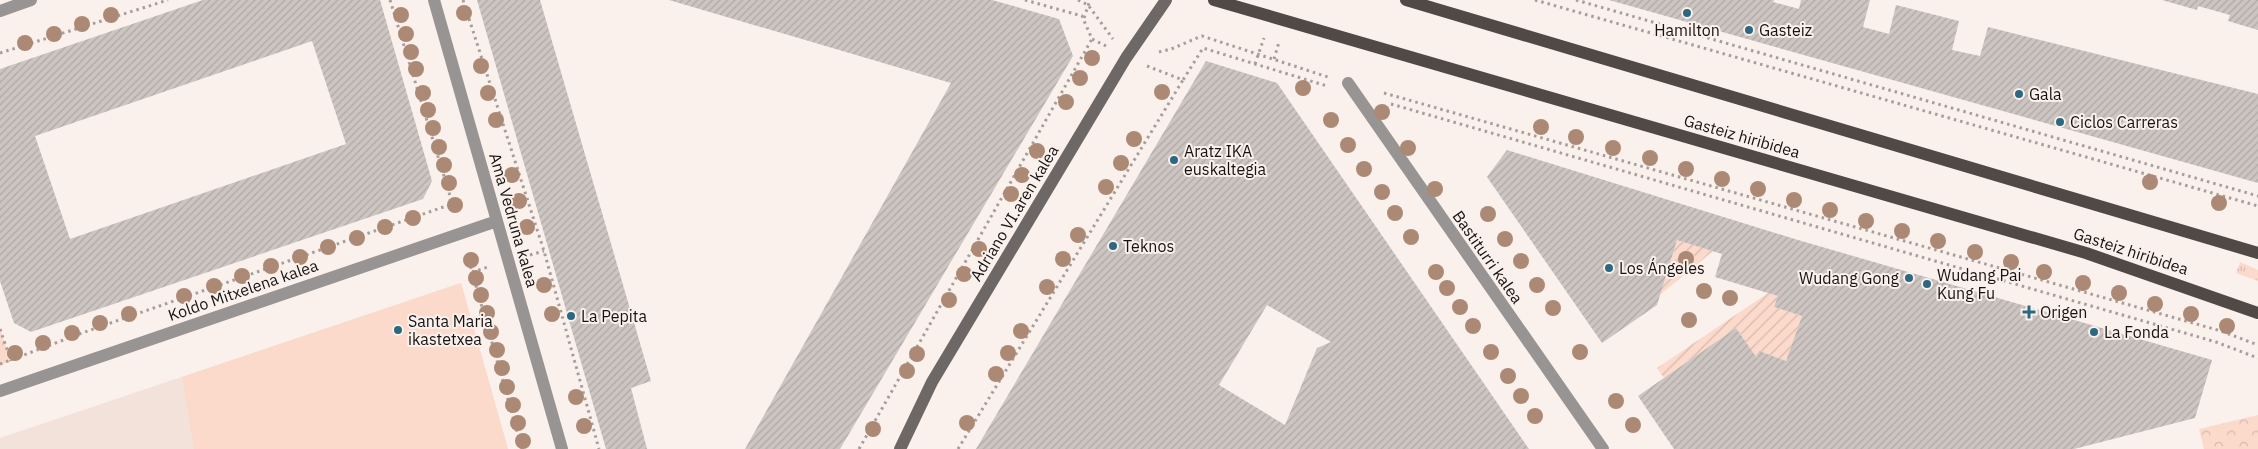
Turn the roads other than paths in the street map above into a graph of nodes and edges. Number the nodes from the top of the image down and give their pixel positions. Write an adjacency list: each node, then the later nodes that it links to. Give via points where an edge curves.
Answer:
1 (31, 0): 6 (street)
2 (434, 0): 8 (street, Ama Vedruna kalea)
3 (1166, 0): 13 (main road, Adriano VI.aren kalea, via 932,382)
4 (1214, 0): 10 (main road, Gasteiz hiribidea, via 2086,252)
5 (1406, 0): 9 (main road, Gasteiz hiribidea)
6 (0, 11)
7 (1351, 88): 14 (street, Bastiturri kalea)
8 (497, 221): 11 (street, Koldo Mitxelena kalea); 12 (street, Ama Vedruna kalea)
9 (2258, 253)
10 (2258, 313)
11 (0, 391)
12 (562, 449)
13 (900, 449)
14 (1603, 449)

